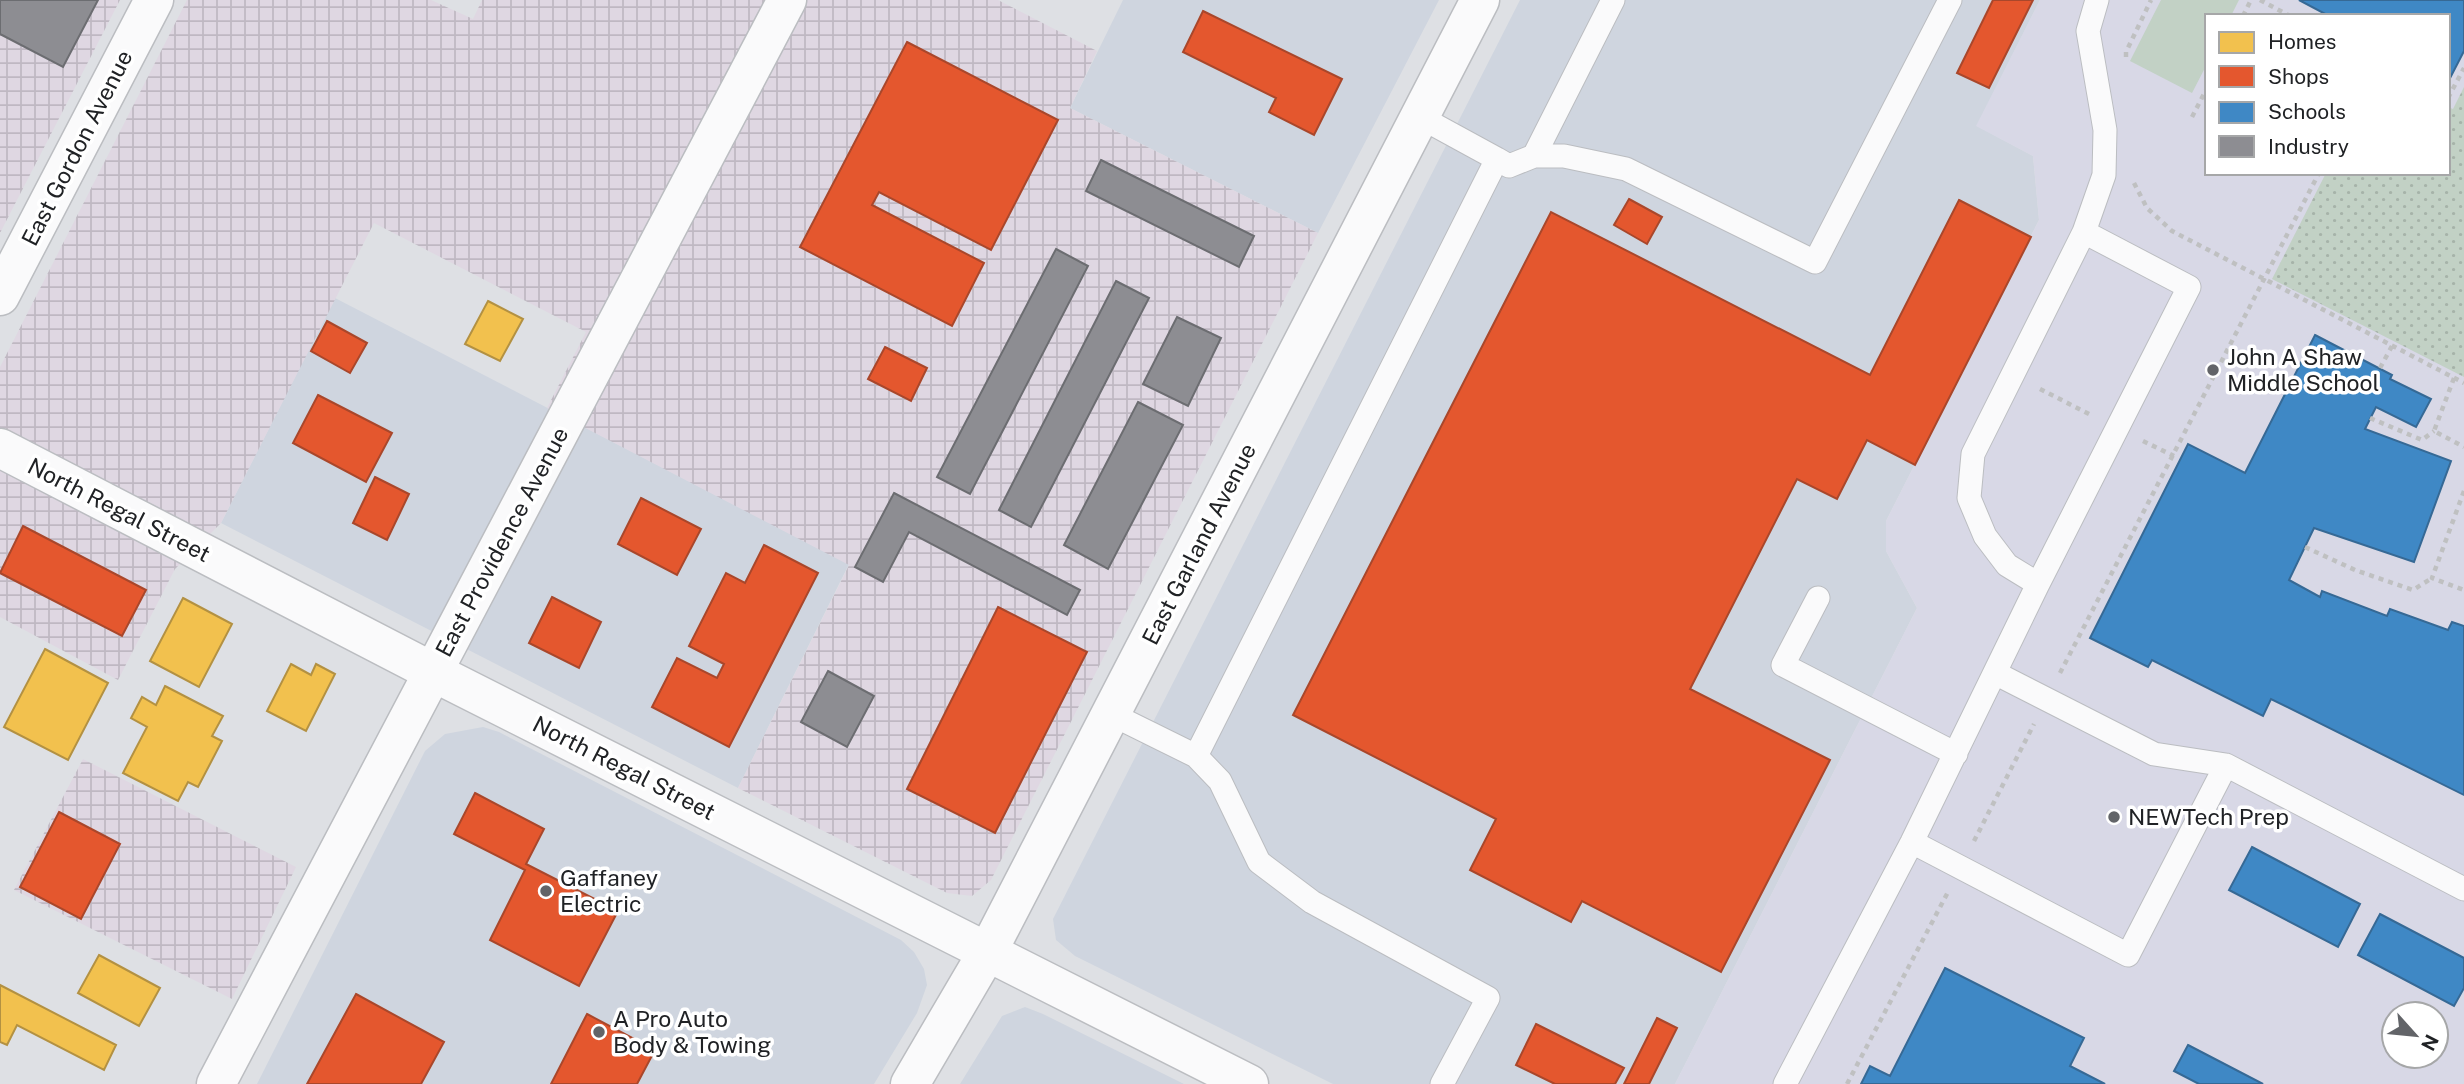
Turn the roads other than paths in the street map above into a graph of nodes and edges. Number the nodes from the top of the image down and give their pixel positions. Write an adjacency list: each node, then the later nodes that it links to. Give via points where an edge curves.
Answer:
1 (154, 0): 11 (street, East Gordon Avenue)
2 (787, 0): 15 (street, East Providence Avenue)
3 (1480, 0): 7 (street, East Garland Avenue)
4 (1613, 0): 8 (lane)
5 (1950, 0): 8 (lane, via 1815,262 1626,169 1564,156)
6 (2097, 0): 10 (lane, via 2088,31 2105,130 2104,175)
7 (1420, 117): 9 (lane); 17 (street, East Garland Avenue)
8 (1534, 156): 9 (lane, via 1509,166)
9 (1497, 159): 19 (lane)
10 (2084, 232): 13 (lane, via 1973,454 1969,498 1985,536 2007,565); 13 (lane, via 2189,287)
11 (0, 296)
12 (0, 449): 15 (street, North Regal Street)
13 (2038, 584): 16 (lane)
14 (1818, 598): 18 (lane, via 1783,665)
15 (433, 673): 23 (street, North Regal Street); 24 (street, East Providence Avenue)
16 (1995, 673): 18 (lane); 20 (lane, via 2154,754)
17 (1111, 714): 19 (lane); 23 (street, East Garland Avenue)
18 (1956, 754): 21 (lane)
19 (1196, 757): 27 (lane, via 1220,782 1259,862 1312,902 1488,998)
20 (2226, 765): 21 (lane, via 2128,955); 22 (lane)
21 (1912, 842): 28 (lane)
22 (2464, 889)
23 (988, 951): 25 (street, East Garland Avenue); 26 (street, North Regal Street)
24 (216, 1084)
25 (910, 1084)
26 (1249, 1084)
27 (1442, 1084)
28 (1785, 1084)

